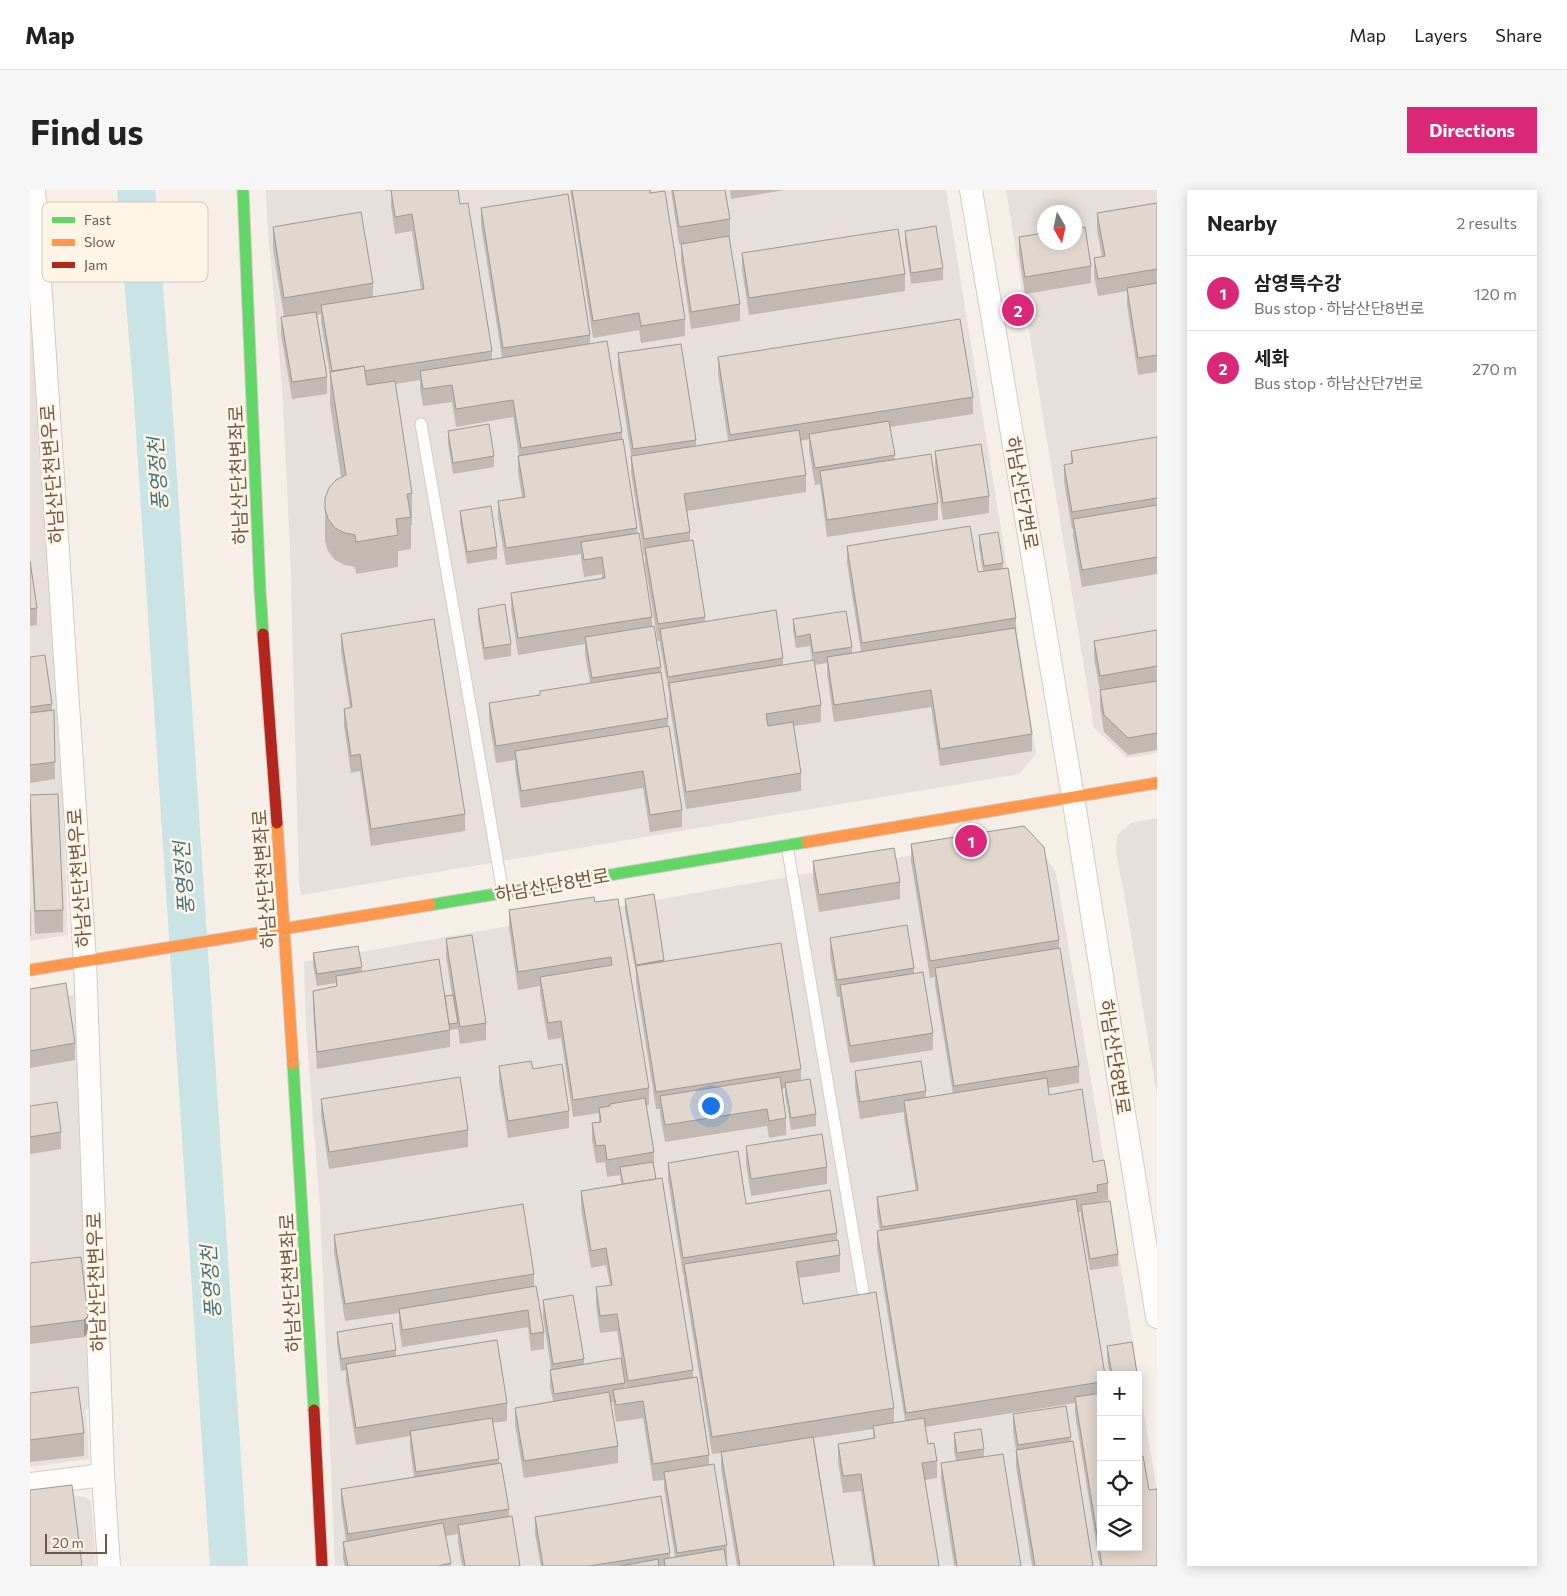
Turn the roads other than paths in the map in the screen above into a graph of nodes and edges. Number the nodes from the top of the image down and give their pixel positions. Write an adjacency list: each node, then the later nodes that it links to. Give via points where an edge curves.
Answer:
1 (34, 190): 10 (street, 하남산단천변우로)
2 (243, 190): 9 (street, 하남산단천변좌로, via 260,590)
3 (971, 190): 6 (street, 하남산단7번로)
4 (421, 424): 8 (lane)
5 (1157, 783): 6 (street, 하남산단8번로)
6 (1073, 797): 7 (street, 하남산단8번로); 13 (street, 하남산단8번로)
7 (787, 845): 8 (street, 하남산단8번로); 12 (lane)
8 (503, 893): 9 (street, 하남산단8번로)
9 (286, 930): 10 (street, 하남산단8번로); 17 (street, 하남산단천변좌로)
10 (93, 960): 11 (street, 하남산단8번로); 14 (street, 하남산단천변우로)
11 (30, 970)
12 (863, 1291)
13 (1157, 1317)
14 (103, 1476): 15 (street); 16 (street, 하남산단천변우로)
15 (30, 1484)
16 (109, 1566)
17 (322, 1566)

